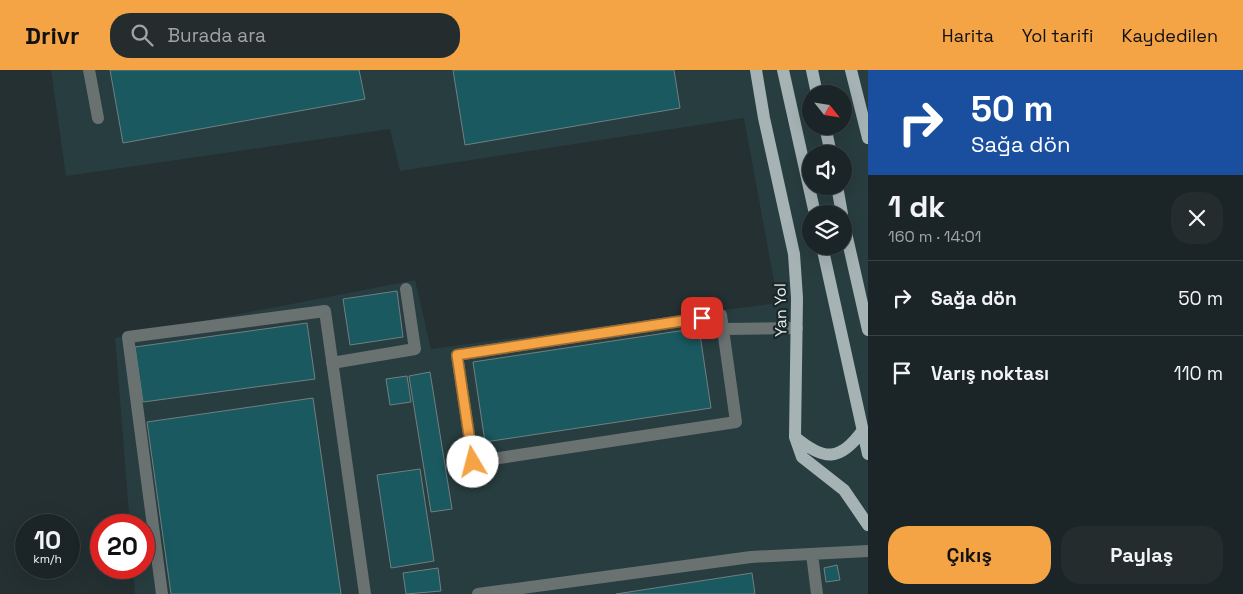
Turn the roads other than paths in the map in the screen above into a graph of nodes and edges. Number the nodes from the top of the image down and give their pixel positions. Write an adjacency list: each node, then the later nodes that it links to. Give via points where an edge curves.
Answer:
1 (89, 70): 7 (street)
2 (756, 70): 13 (main road, Yan Yol, via 794,254)
3 (783, 70): 9 (main road)
4 (812, 70): 6 (main road)
5 (851, 70): 8 (main road)
6 (816, 85)
7 (98, 118)
8 (868, 138)
9 (813, 205)
10 (824, 255): 17 (main road)
11 (851, 255): 15 (main road)
12 (406, 289): 16 (street, via 415,349)
13 (797, 328): 14 (street); 18 (main road, Yan Yol)
14 (723, 329): 14 (street, via 721,316 457,355 473,462 736,422)
15 (868, 330)
16 (332, 363): 23 (street, via 325,311 128,337); 24 (street)
17 (863, 430): 18 (main road, via 853,444 837,454 813,452); 19 (main road)
18 (795, 437): 20 (main road, Yan Yol, via 802,457 844,490)
19 (868, 454)
20 (868, 525)
21 (868, 551): 22 (street)
22 (812, 554): 25 (street, via 751,557); 26 (street)
23 (162, 594)
24 (365, 594)
25 (478, 594)
26 (817, 594)

